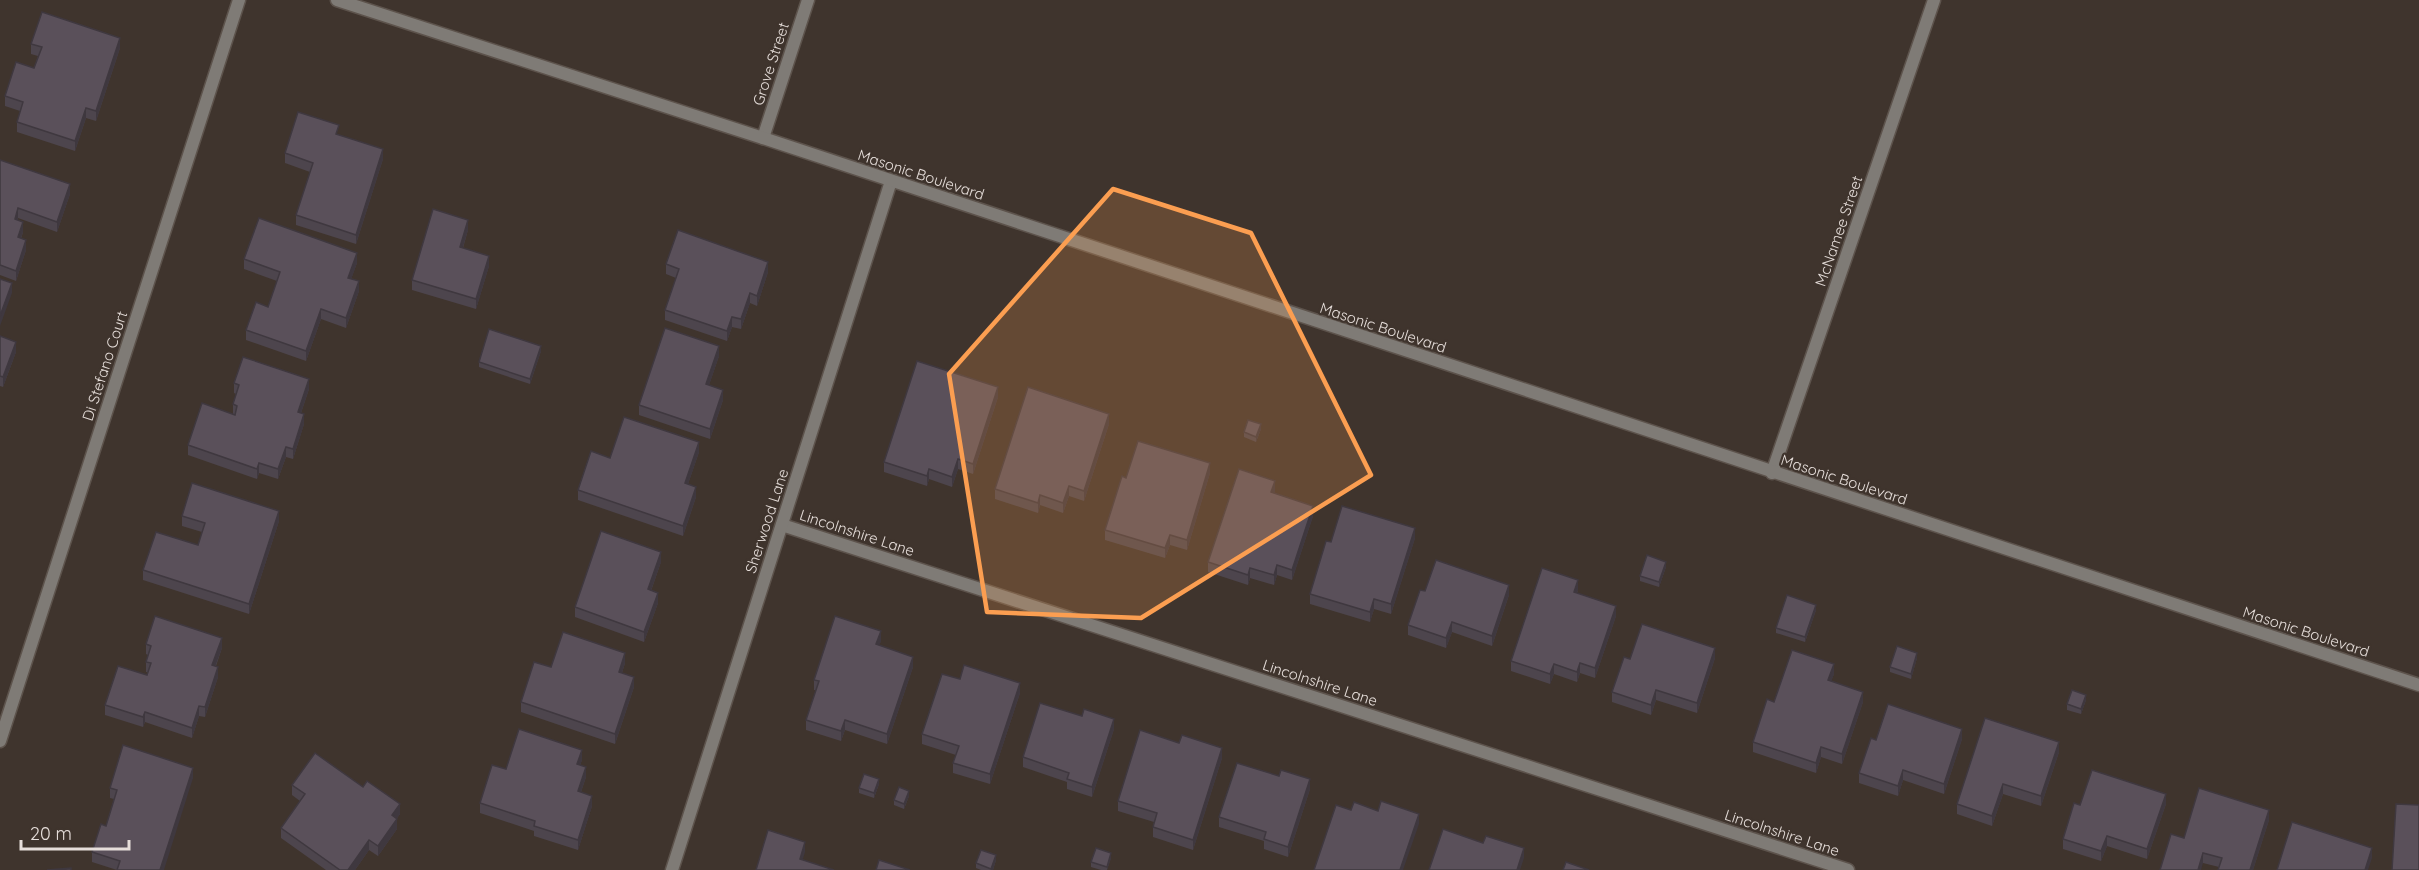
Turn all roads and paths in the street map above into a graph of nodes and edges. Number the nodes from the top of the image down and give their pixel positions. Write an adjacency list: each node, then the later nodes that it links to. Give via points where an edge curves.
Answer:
1 (239, 0): 10 (street, Di Stefano Court)
2 (337, 0): 5 (street, Masonic Boulevard)
3 (808, 0): 5 (street, Grove Street)
4 (1934, 0): 7 (street, McNamee Street)
5 (763, 138): 6 (street, Masonic Boulevard)
6 (891, 181): 7 (street, Masonic Boulevard); 8 (street, Sherwood Lane)
7 (1772, 472): 9 (street, Masonic Boulevard)
8 (782, 525): 11 (street, Sherwood Lane); 12 (street, Lincolnshire Lane)
9 (2419, 685)
10 (0, 741)
11 (672, 870)
12 (1848, 870)

